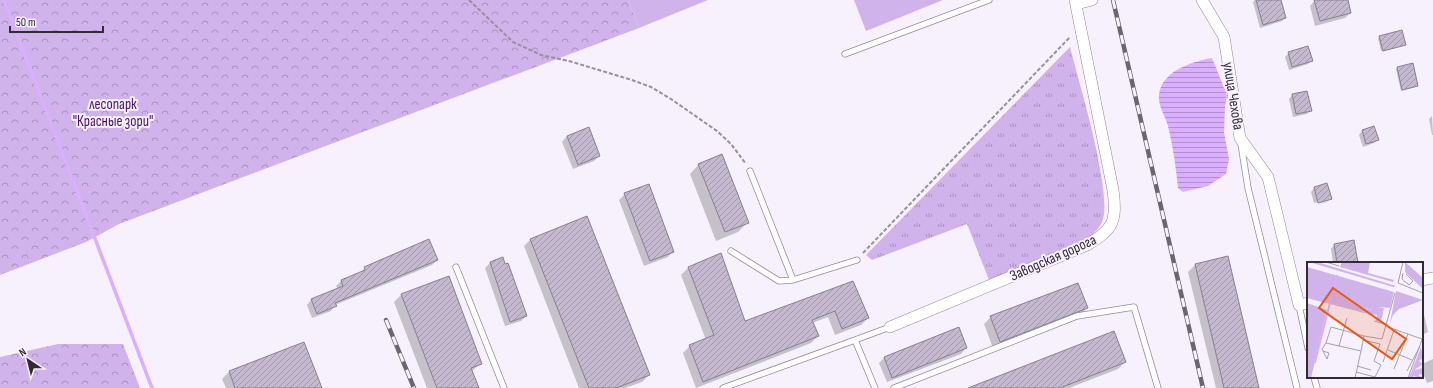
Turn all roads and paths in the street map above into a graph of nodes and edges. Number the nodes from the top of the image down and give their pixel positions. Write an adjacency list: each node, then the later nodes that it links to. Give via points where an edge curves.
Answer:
1 (469, 0): 9 (path, via 514,42 541,55 632,80 651,87 671,99 692,112 731,144)
2 (989, 0): 7 (lane)
3 (1092, 0): 5 (street)
4 (1202, 0): 8 (street, улица Чехова, via 1224,37)
5 (1076, 2): 6 (street, Заводская дорога)
6 (1081, 25): 11 (path); 17 (street, Заводская дорога, via 1113,190 1113,222 1104,235 1087,245)
7 (845, 54)
8 (1240, 138): 16 (street, улица Чехова, via 1268,177); 26 (lane, via 1248,188)
9 (750, 171): 14 (lane)
10 (731, 251): 14 (lane, via 779,281)
11 (857, 260): 14 (lane)
12 (456, 267): 21 (lane)
13 (1433, 278): 15 (street)
14 (793, 280)
15 (1423, 280)
16 (1303, 304): 18 (lane)
17 (890, 327): 19 (lane)
18 (1307, 339)
19 (855, 340): 22 (lane); 23 (lane)
20 (1314, 378): 27 (lane)
21 (504, 388)
22 (723, 388)
23 (875, 388)
24 (894, 388): 25 (lane, via 1077,316 1134,307)
25 (1158, 388)
26 (1297, 388)
27 (1317, 388)

